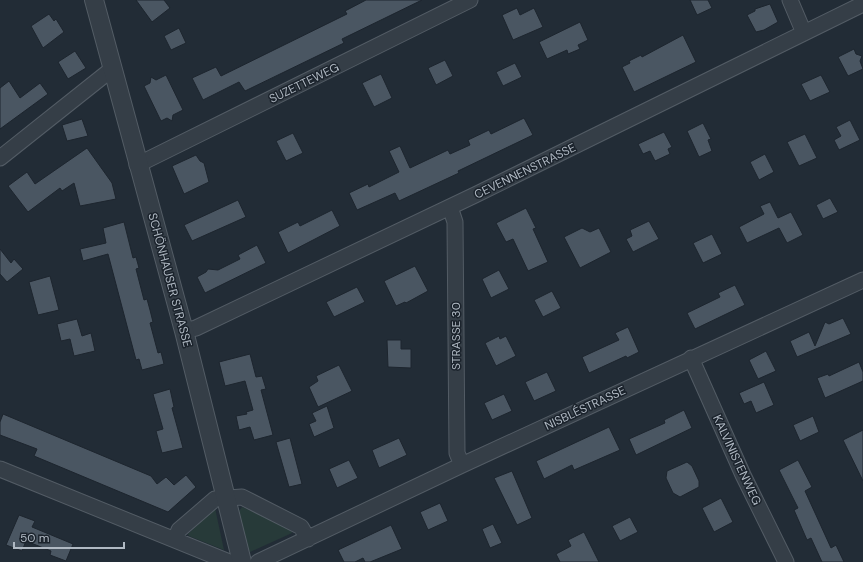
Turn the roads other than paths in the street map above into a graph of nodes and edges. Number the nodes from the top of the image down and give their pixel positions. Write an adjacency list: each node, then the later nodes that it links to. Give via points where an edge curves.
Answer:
1 (94, 0): 6 (street, SCHÖNHAUSER STRASSE)
2 (470, 0): 8 (street, SUZETTEWEG)
3 (790, 0): 5 (street)
4 (863, 4): 5 (street, CEVENNENSTRASSE)
5 (804, 33): 9 (street, CEVENNENSTRASSE)
6 (112, 69): 7 (street); 8 (street, SCHÖNHAUSER STRASSE)
7 (0, 158)
8 (137, 165): 11 (street, SCHÖNHAUSER STRASSE)
9 (450, 207): 11 (street, CEVENNENSTRASSE, via 196,328); 13 (street, STRASSE 30, via 456,222 457,453)
10 (863, 280): 12 (street, NISBLÉSTRASSE)
11 (184, 331): 15 (street, SCHÖNHAUSER STRASSE)
12 (691, 358): 13 (street, NISBLÉSTRASSE); 21 (street, KALVINISTENWEG)
13 (462, 465): 16 (street, NISBLÉSTRASSE)
14 (0, 468): 17 (street)
15 (227, 498): 16 (street, via 242,497 302,527); 17 (street, via 216,498 179,530); 19 (street, SCHÖNHAUSER STRASSE)
16 (308, 539): 20 (street, NISBLÉSTRASSE)
17 (175, 540): 18 (street)
18 (229, 562)
19 (242, 562)
20 (258, 562)
21 (786, 562)

